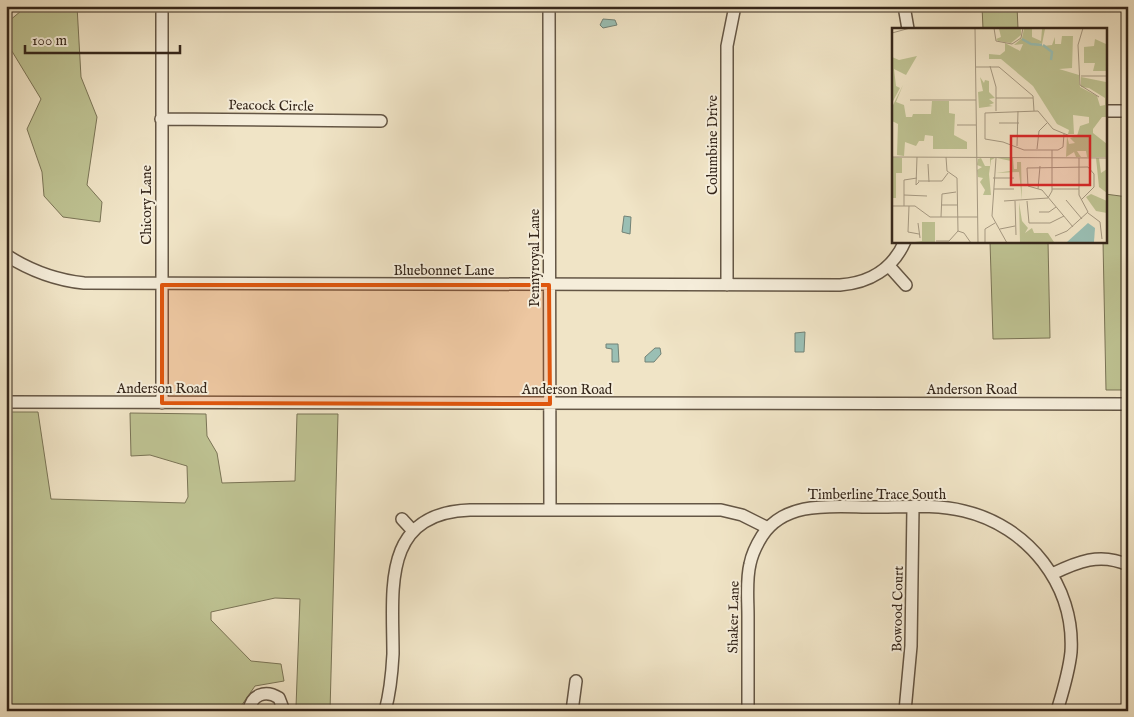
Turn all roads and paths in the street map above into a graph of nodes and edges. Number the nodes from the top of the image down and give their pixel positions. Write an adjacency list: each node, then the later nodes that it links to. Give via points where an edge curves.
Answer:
1 (162, 6): 8 (street, Chicory Lane)
2 (549, 6): 14 (street, Pennyroyal Lane)
3 (735, 6): 15 (street, Columbine Drive, via 727,46)
4 (904, 6): 5 (street)
5 (908, 28)
6 (1106, 111): 7 (street)
7 (1128, 111)
8 (161, 119): 9 (street, Peacock Circle); 13 (street, Chicory Lane)
9 (381, 121)
10 (904, 242): 12 (street)
11 (6, 255): 13 (street, Bluebonnet Lane, via 23,266 65,281)
12 (887, 268): 15 (street, Bluebonnet Lane, via 863,282 852,284); 16 (street)
13 (162, 284): 14 (street, Bluebonnet Lane); 18 (street, Chicory Lane)
14 (549, 285): 15 (street, Bluebonnet Lane); 19 (street, Pennyroyal Lane)
15 (727, 285)
16 (906, 285)
17 (6, 402): 18 (street, Anderson Road)
18 (162, 403): 19 (street, Anderson Road)
19 (550, 404): 20 (street, Anderson Road); 22 (street, Pennyroyal Lane)
20 (1128, 404)
21 (913, 507): 24 (street, Timberline Trace South, via 803,509 781,518); 27 (street, Timberline Trace South, via 951,508 1000,524 1024,541); 34 (street, Bowood Court, via 911,646)
22 (550, 510): 24 (street, via 721,510 742,515); 25 (street, via 458,510 429,519)
23 (402, 519): 25 (street)
24 (768, 528): 33 (street, Shaker Lane, via 754,553 749,574)
25 (410, 535): 31 (street, via 400,549 393,574 392,657)
26 (1128, 565): 27 (street, via 1115,560 1092,559)
27 (1052, 574): 35 (street, Timberline Trace South, via 1064,600 1071,636 1069,668)
28 (576, 681): 32 (street)
29 (249, 711): 30 (street, via 253,700 268,693 278,698)
30 (284, 711)
31 (385, 711)
32 (572, 711)
33 (748, 711)
34 (905, 711)
35 (1057, 711)

